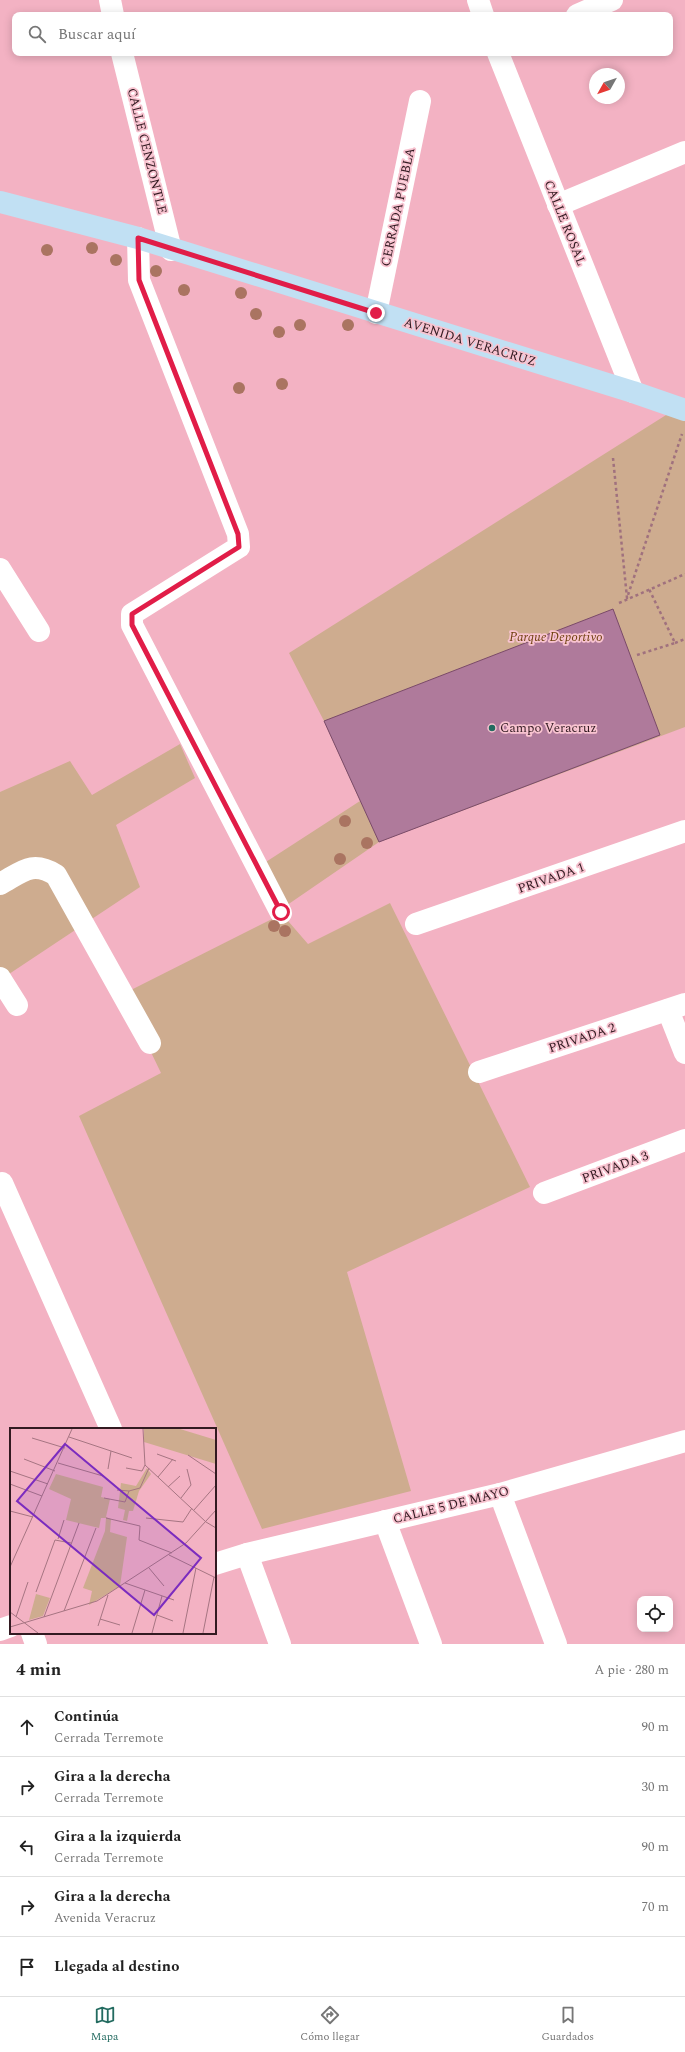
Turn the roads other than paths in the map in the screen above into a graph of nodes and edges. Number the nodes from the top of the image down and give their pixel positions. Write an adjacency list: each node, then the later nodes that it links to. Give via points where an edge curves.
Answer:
1 (110, 0): 4 (street)
2 (478, 0): 5 (street)
3 (612, 0): 6 (street)
4 (112, 12)
5 (482, 12)
6 (584, 12)
7 (123, 56): 14 (street, CALLE CENZONTLE)
8 (499, 56): 12 (street, CALLE ROSAL)
9 (420, 101): 15 (street, CERRADA PUEBLA)
10 (685, 152): 12 (street)
11 (0, 202): 13 (street, AVENIDA VERACRUZ)
12 (558, 205): 16 (street, CALLE ROSAL)
13 (138, 238): 14 (street, AVENIDA VERACRUZ); 22 (street, via 139,280 238,534 239,547 132,614 132,625)
14 (171, 250): 15 (street, AVENIDA VERACRUZ)
15 (376, 313): 16 (street, AVENIDA VERACRUZ)
16 (633, 392): 17 (street, AVENIDA VERACRUZ)
17 (685, 410)
18 (0, 569): 19 (street)
19 (39, 631)
20 (685, 831): 23 (street, PRIVADA 1)
21 (0, 884): 27 (street, via 33,866 56,875)
22 (281, 912)
23 (416, 924)
24 (0, 978): 25 (street)
25 (17, 1005)
26 (676, 1007): 28 (street); 29 (street, PRIVADA 2)
27 (150, 1043)
28 (685, 1053)
29 (479, 1072)
30 (685, 1140): 32 (street, PRIVADA 3)
31 (2, 1182): 33 (street)
32 (544, 1193)
33 (111, 1428)
34 (685, 1441): 35 (street, CALLE 5 DE MAYO)
35 (500, 1494): 36 (street, CALLE 5 DE MAYO); 45 (street)
36 (385, 1521): 37 (street, CALLE 5 DE MAYO); 44 (street)
37 (247, 1554): 38 (street, CALLE 5 DE MAYO); 43 (street)
38 (216, 1564)
39 (10, 1626): 40 (street)
40 (0, 1630)
41 (32, 1634): 42 (street)
42 (36, 1644)
43 (280, 1644)
44 (431, 1644)
45 (556, 1644)

